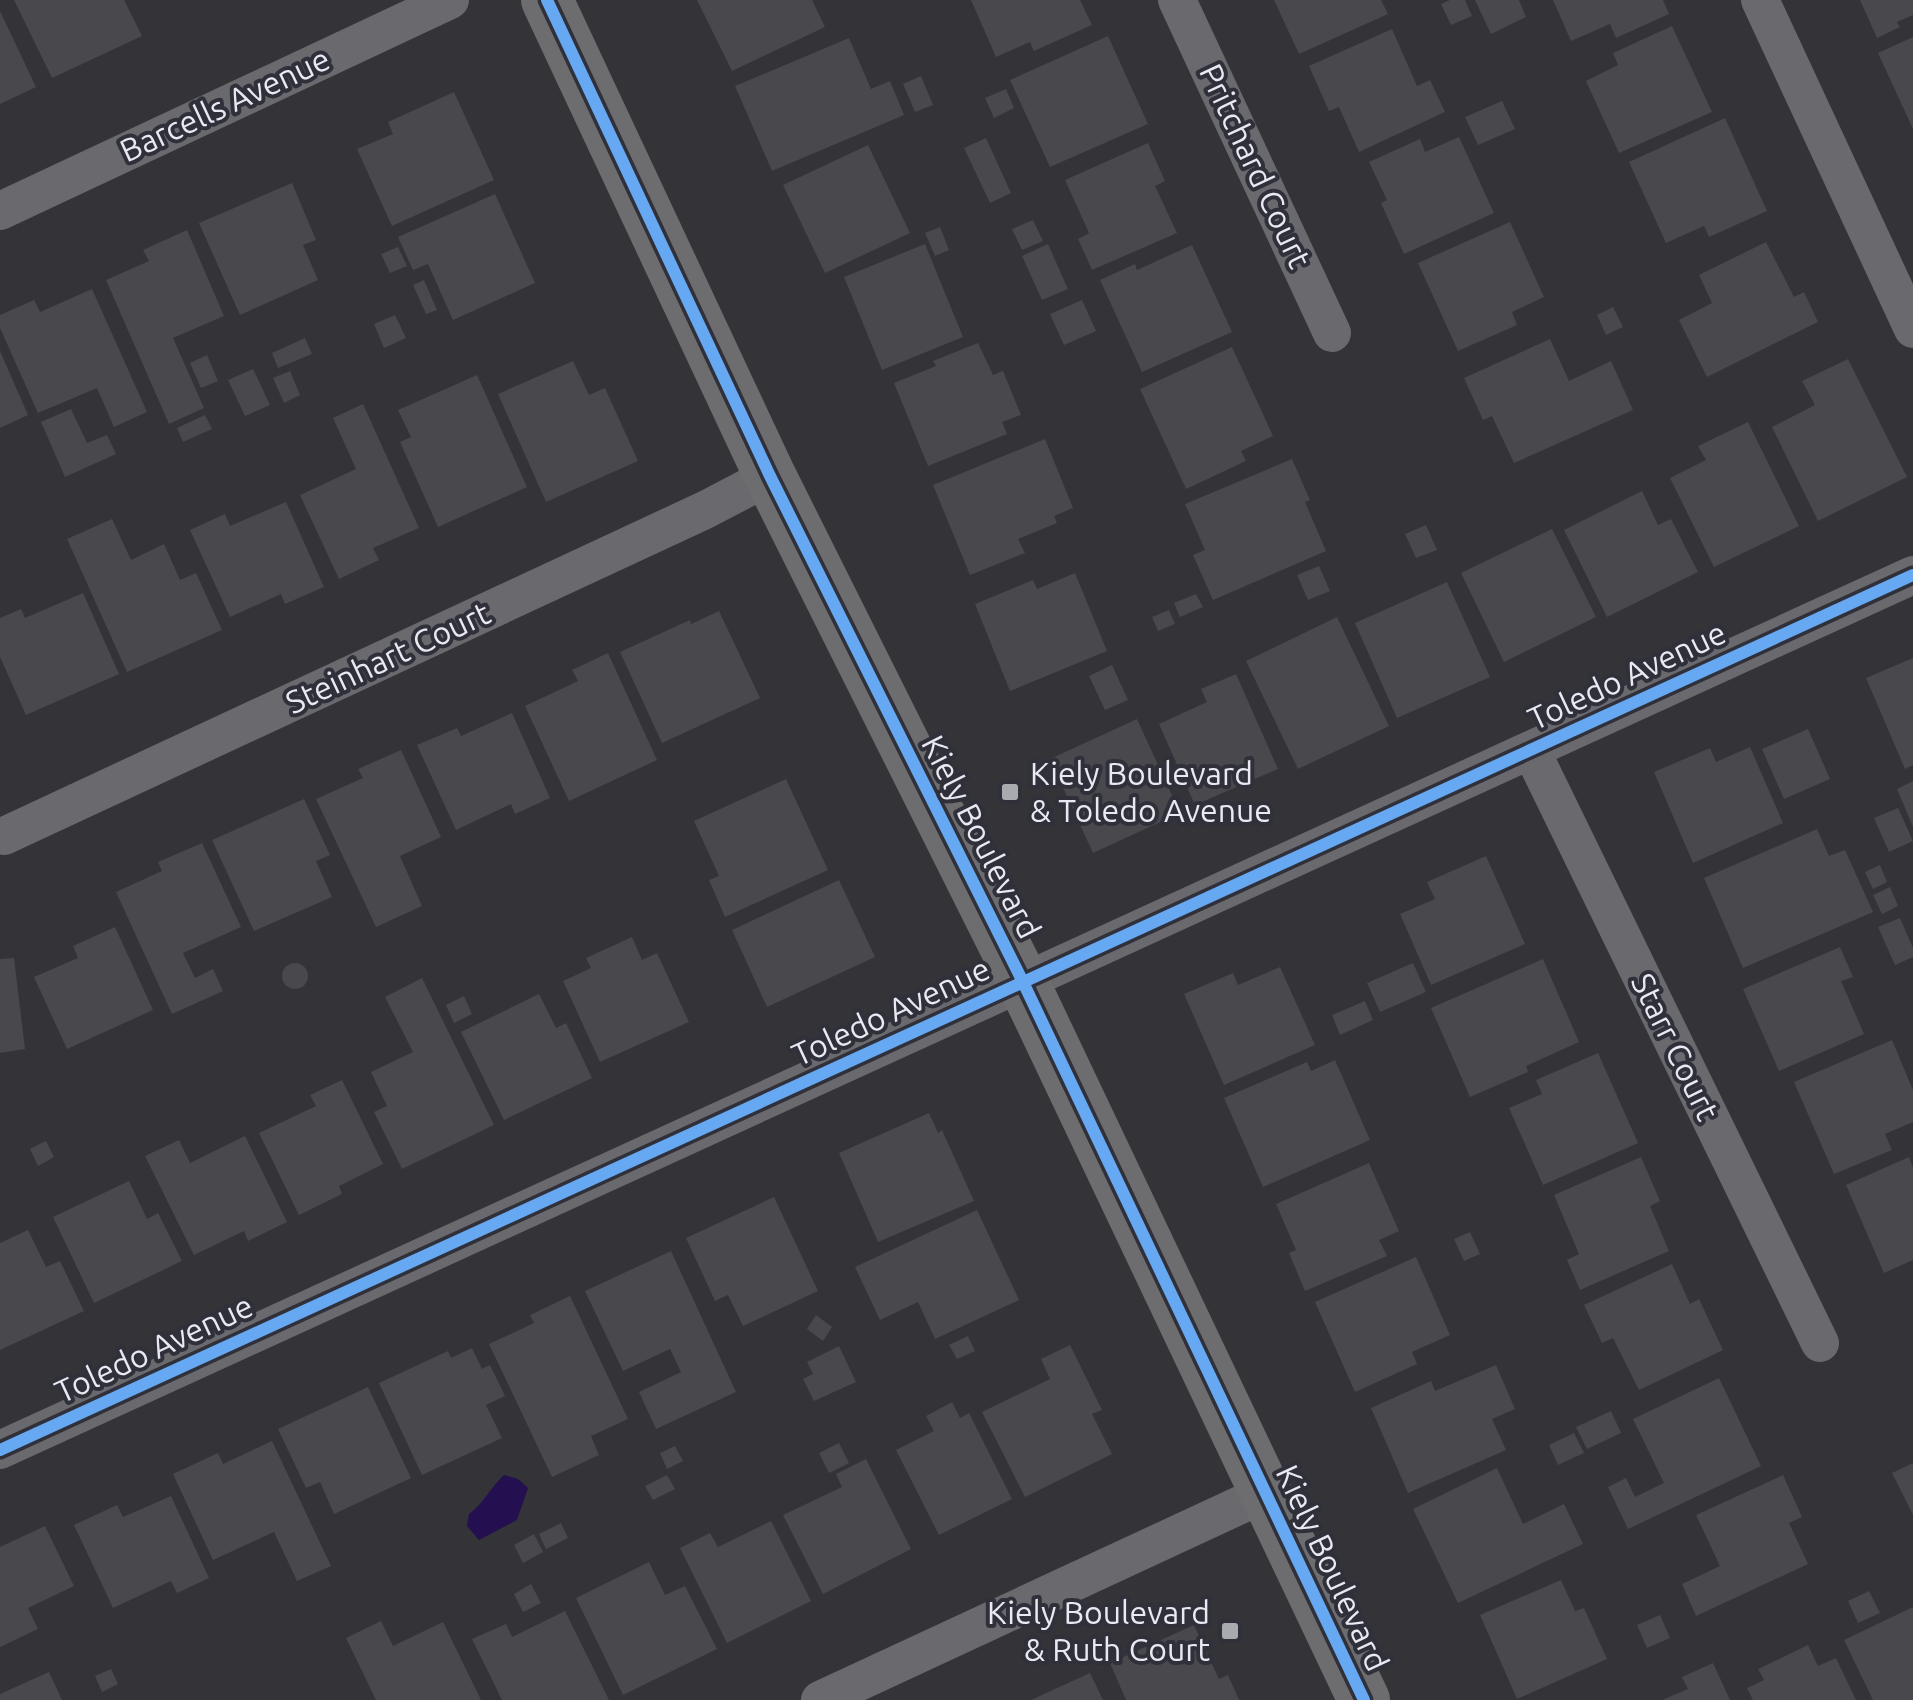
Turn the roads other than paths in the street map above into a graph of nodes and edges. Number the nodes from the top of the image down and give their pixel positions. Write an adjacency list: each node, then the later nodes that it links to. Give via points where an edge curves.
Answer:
1 (450, 0): 5 (street, Barcells Avenue)
2 (547, 0): 8 (main road, Kiely Boulevard)
3 (1177, 0): 7 (street, Pritchard Court)
4 (1760, 0): 6 (street)
5 (0, 210)
6 (1913, 329)
7 (1332, 333)
8 (770, 476): 11 (street, Steinhart Court); 12 (main road, Kiely Boulevard)
9 (1913, 575): 10 (street, Toledo Avenue)
10 (1531, 750): 12 (street, Toledo Avenue); 13 (street, Starr Court)
11 (4, 836)
12 (1023, 982): 14 (street, Toledo Avenue); 15 (main road, Kiely Boulevard)
13 (1820, 1343)
14 (0, 1450)
15 (1266, 1494): 16 (street); 17 (main road, Kiely Boulevard)
16 (820, 1700)
17 (1364, 1700)

